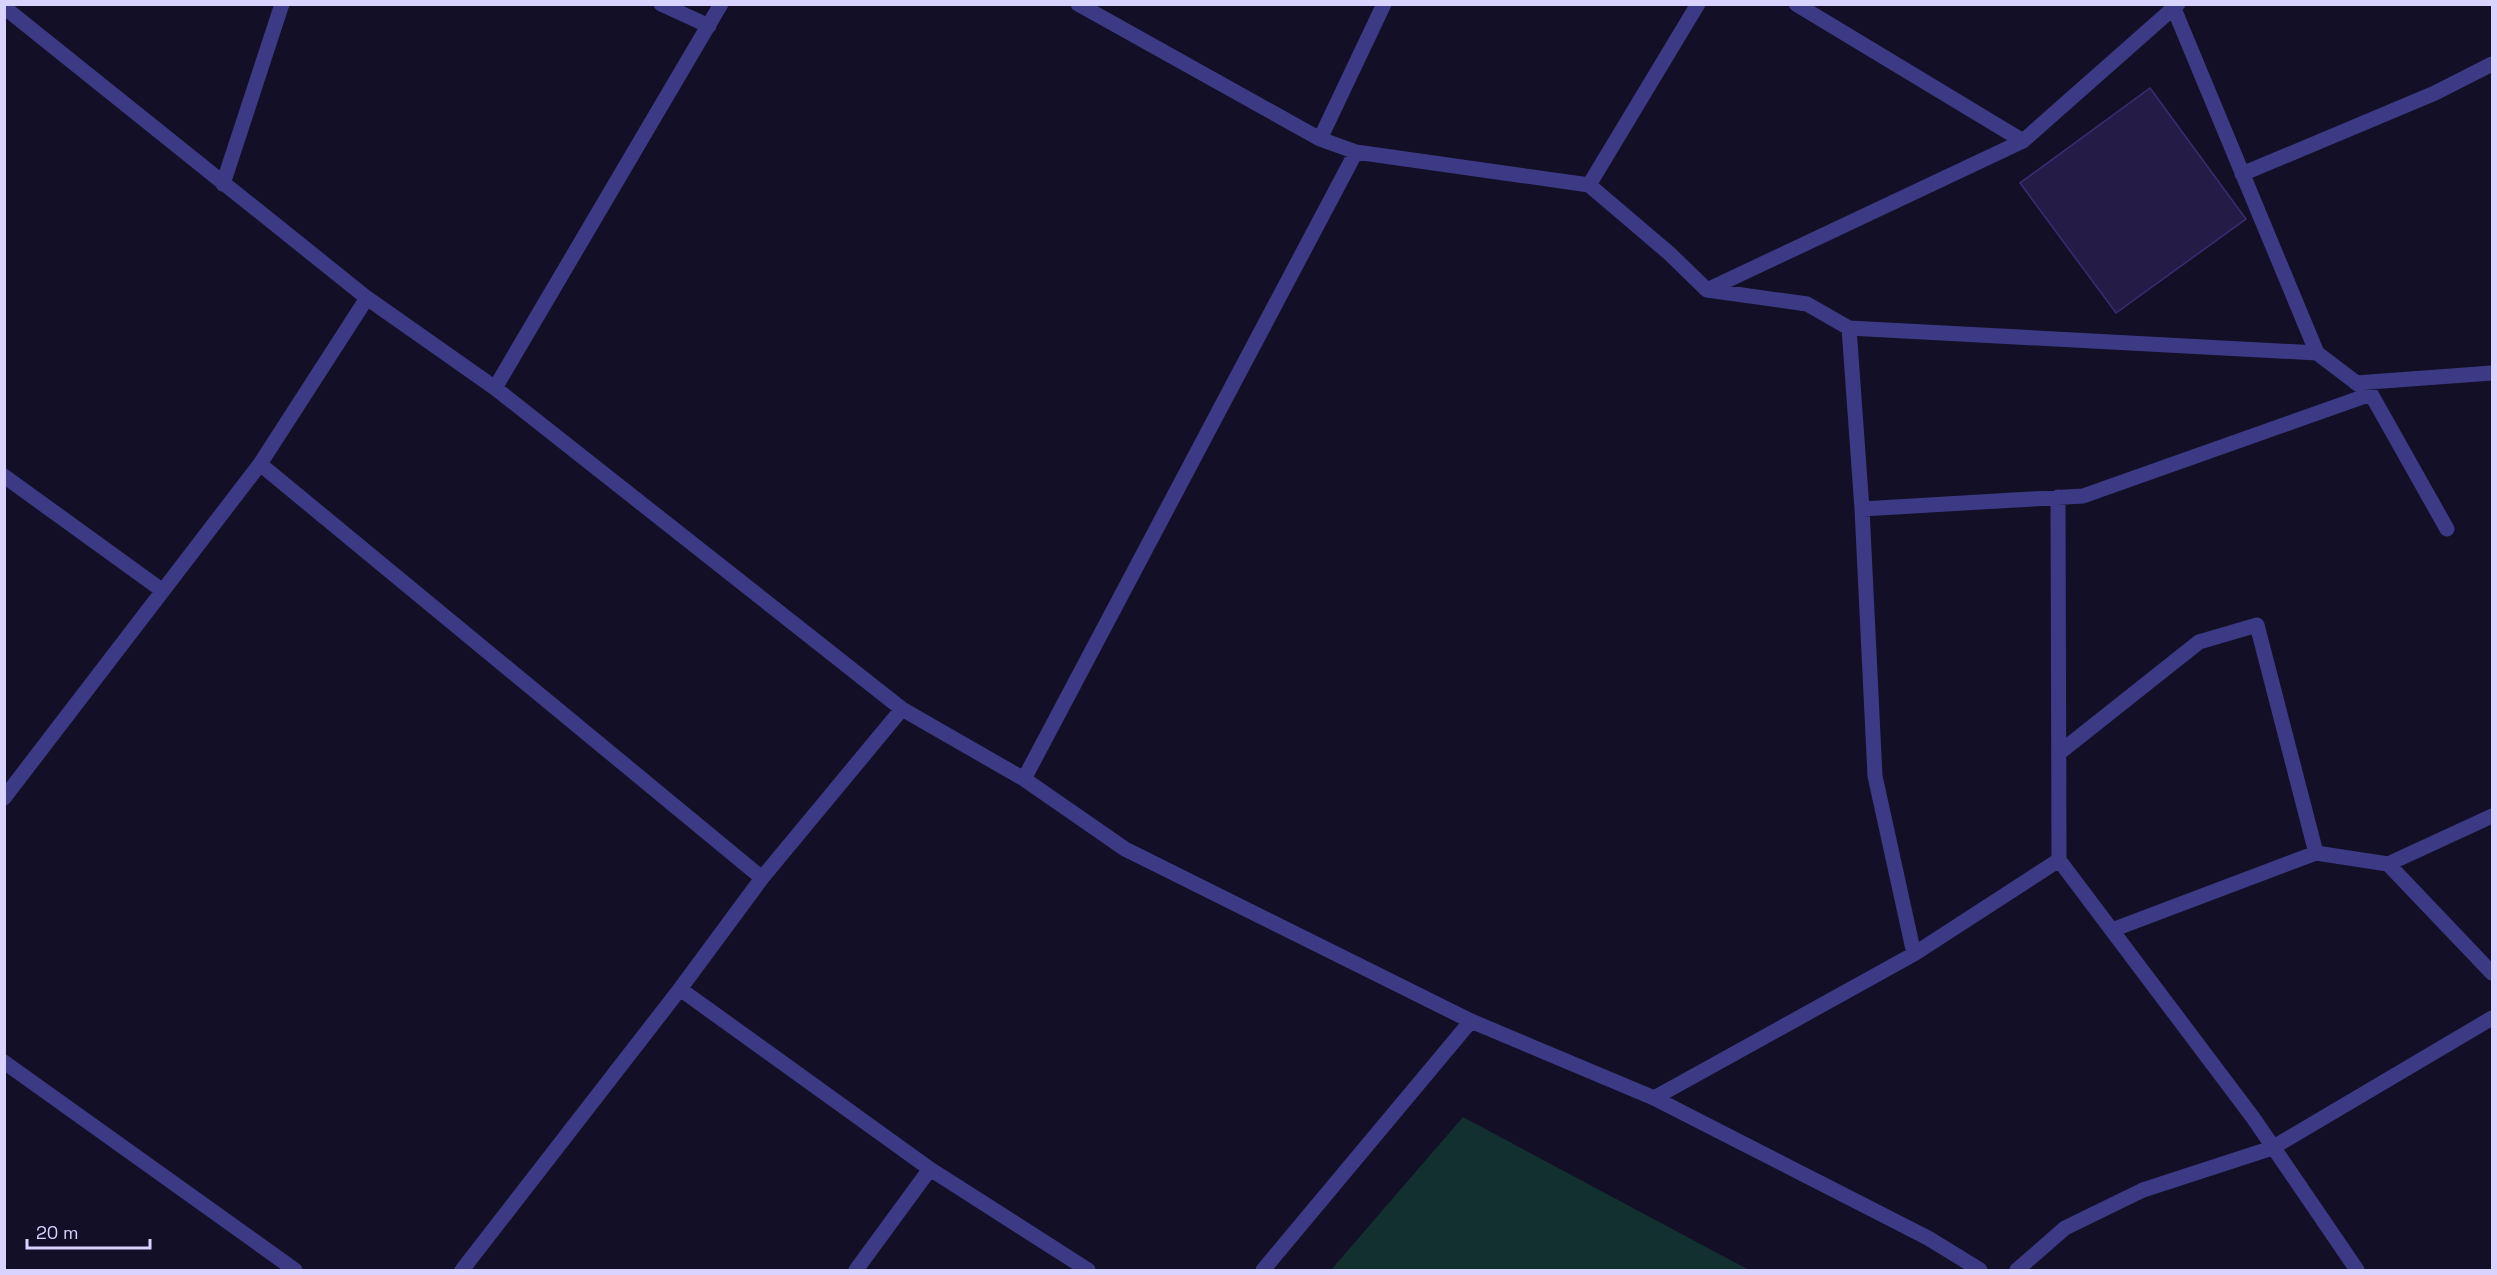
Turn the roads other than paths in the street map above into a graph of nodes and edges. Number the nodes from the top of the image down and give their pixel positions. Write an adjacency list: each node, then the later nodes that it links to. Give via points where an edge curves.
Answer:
1 (282, 4): 16 (street)
2 (661, 4): 10 (street)
3 (721, 4): 10 (street)
4 (1078, 4): 12 (street)
5 (1384, 4): 12 (street)
6 (1698, 4): 17 (street)
7 (1796, 4): 13 (street)
8 (2175, 6): 13 (street); 15 (street)
9 (4, 7): 16 (street)
10 (709, 26): 24 (street)
11 (2493, 64): 15 (street, via 2435,93)
12 (1320, 139): 14 (street)
13 (2023, 141): 18 (street)
14 (1356, 152): 17 (street); 34 (street)
15 (2242, 174): 21 (street)
16 (223, 184): 19 (street)
17 (1589, 185): 18 (street)
18 (1707, 290): 20 (street, via 1807,304)
19 (367, 298): 24 (street); 26 (street)
20 (1849, 328): 21 (street); 29 (street)
21 (2317, 353): 23 (street)
22 (2493, 373): 23 (street)
23 (2356, 383): 25 (street)
24 (495, 388): 32 (street)
25 (2371, 394): 28 (street, via 2083,496); 30 (street)
26 (261, 464): 31 (street); 40 (street)
27 (4, 476): 31 (street)
28 (2058, 497): 29 (street); 33 (street)
29 (1862, 509): 42 (street, via 1875,776)
30 (2447, 529)
31 (164, 591): 35 (street)
32 (902, 709): 34 (street); 40 (street)
33 (2059, 753): 37 (street, via 2199,642 2257,625); 38 (street)
34 (1024, 779): 46 (street, via 1125,849)
35 (4, 798)
36 (2493, 816): 39 (street)
37 (2316, 853): 39 (street); 41 (street)
38 (2059, 860): 41 (street); 42 (street)
39 (2388, 864): 43 (street)
40 (762, 878): 44 (street)
41 (2112, 930): 49 (street)
42 (1914, 954): 48 (street)
43 (2493, 973)
44 (680, 989): 50 (street); 52 (street)
45 (2493, 1018): 49 (street)
46 (1471, 1021): 48 (street); 55 (street)
47 (4, 1062): 51 (street)
48 (1654, 1098): 56 (street, via 1928,1238)
49 (2272, 1148): 57 (street, via 2143,1190 2065,1228); 58 (street)
50 (930, 1169): 53 (street); 54 (street)
51 (295, 1270)
52 (462, 1270)
53 (856, 1270)
54 (1088, 1270)
55 (1263, 1270)
56 (1980, 1270)
57 (2017, 1270)
58 (2357, 1270)

